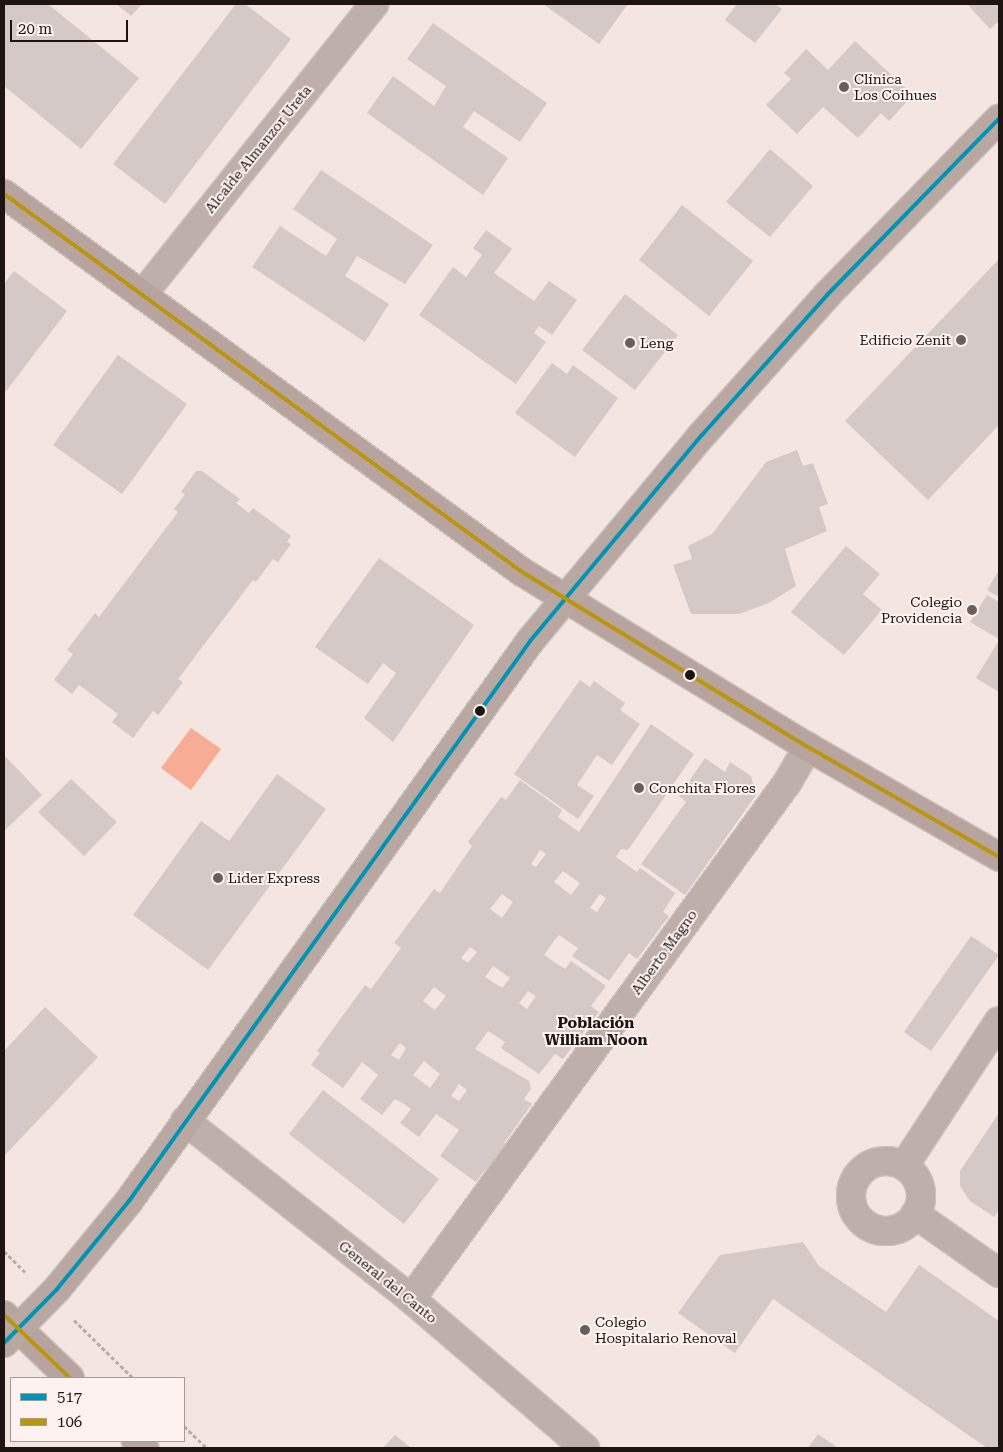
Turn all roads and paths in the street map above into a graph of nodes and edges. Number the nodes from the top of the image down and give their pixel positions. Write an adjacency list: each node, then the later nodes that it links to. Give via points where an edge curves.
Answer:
1 (374, 4): 4 (street, Alcalde Almanzor Ureta)
2 (999, 119): 5 (main road, via 827,295 702,435)
3 (4, 194): 4 (main road)
4 (142, 295): 5 (main road, via 522,572)
5 (565, 599): 6 (main road); 9 (main road, via 531,640)
6 (808, 748): 7 (main road); 13 (street, Alberto Magno, via 787,783)
7 (999, 857)
8 (999, 1021): 10 (street)
9 (185, 1121): 13 (street, General del Canto); 14 (main road, via 123,1208 57,1289)
10 (904, 1166): 11 (street, via 920,1188); 11 (street, via 891,1161 865,1168 856,1178 851,1204 867,1226 880,1230 906,1224)
11 (915, 1214): 12 (street)
12 (999, 1273)
13 (411, 1299): 18 (street, General del Canto)
14 (9, 1329): 15 (main road)
15 (69, 1377)
16 (185, 1427): 17 (path)
17 (207, 1448)
18 (585, 1448)

